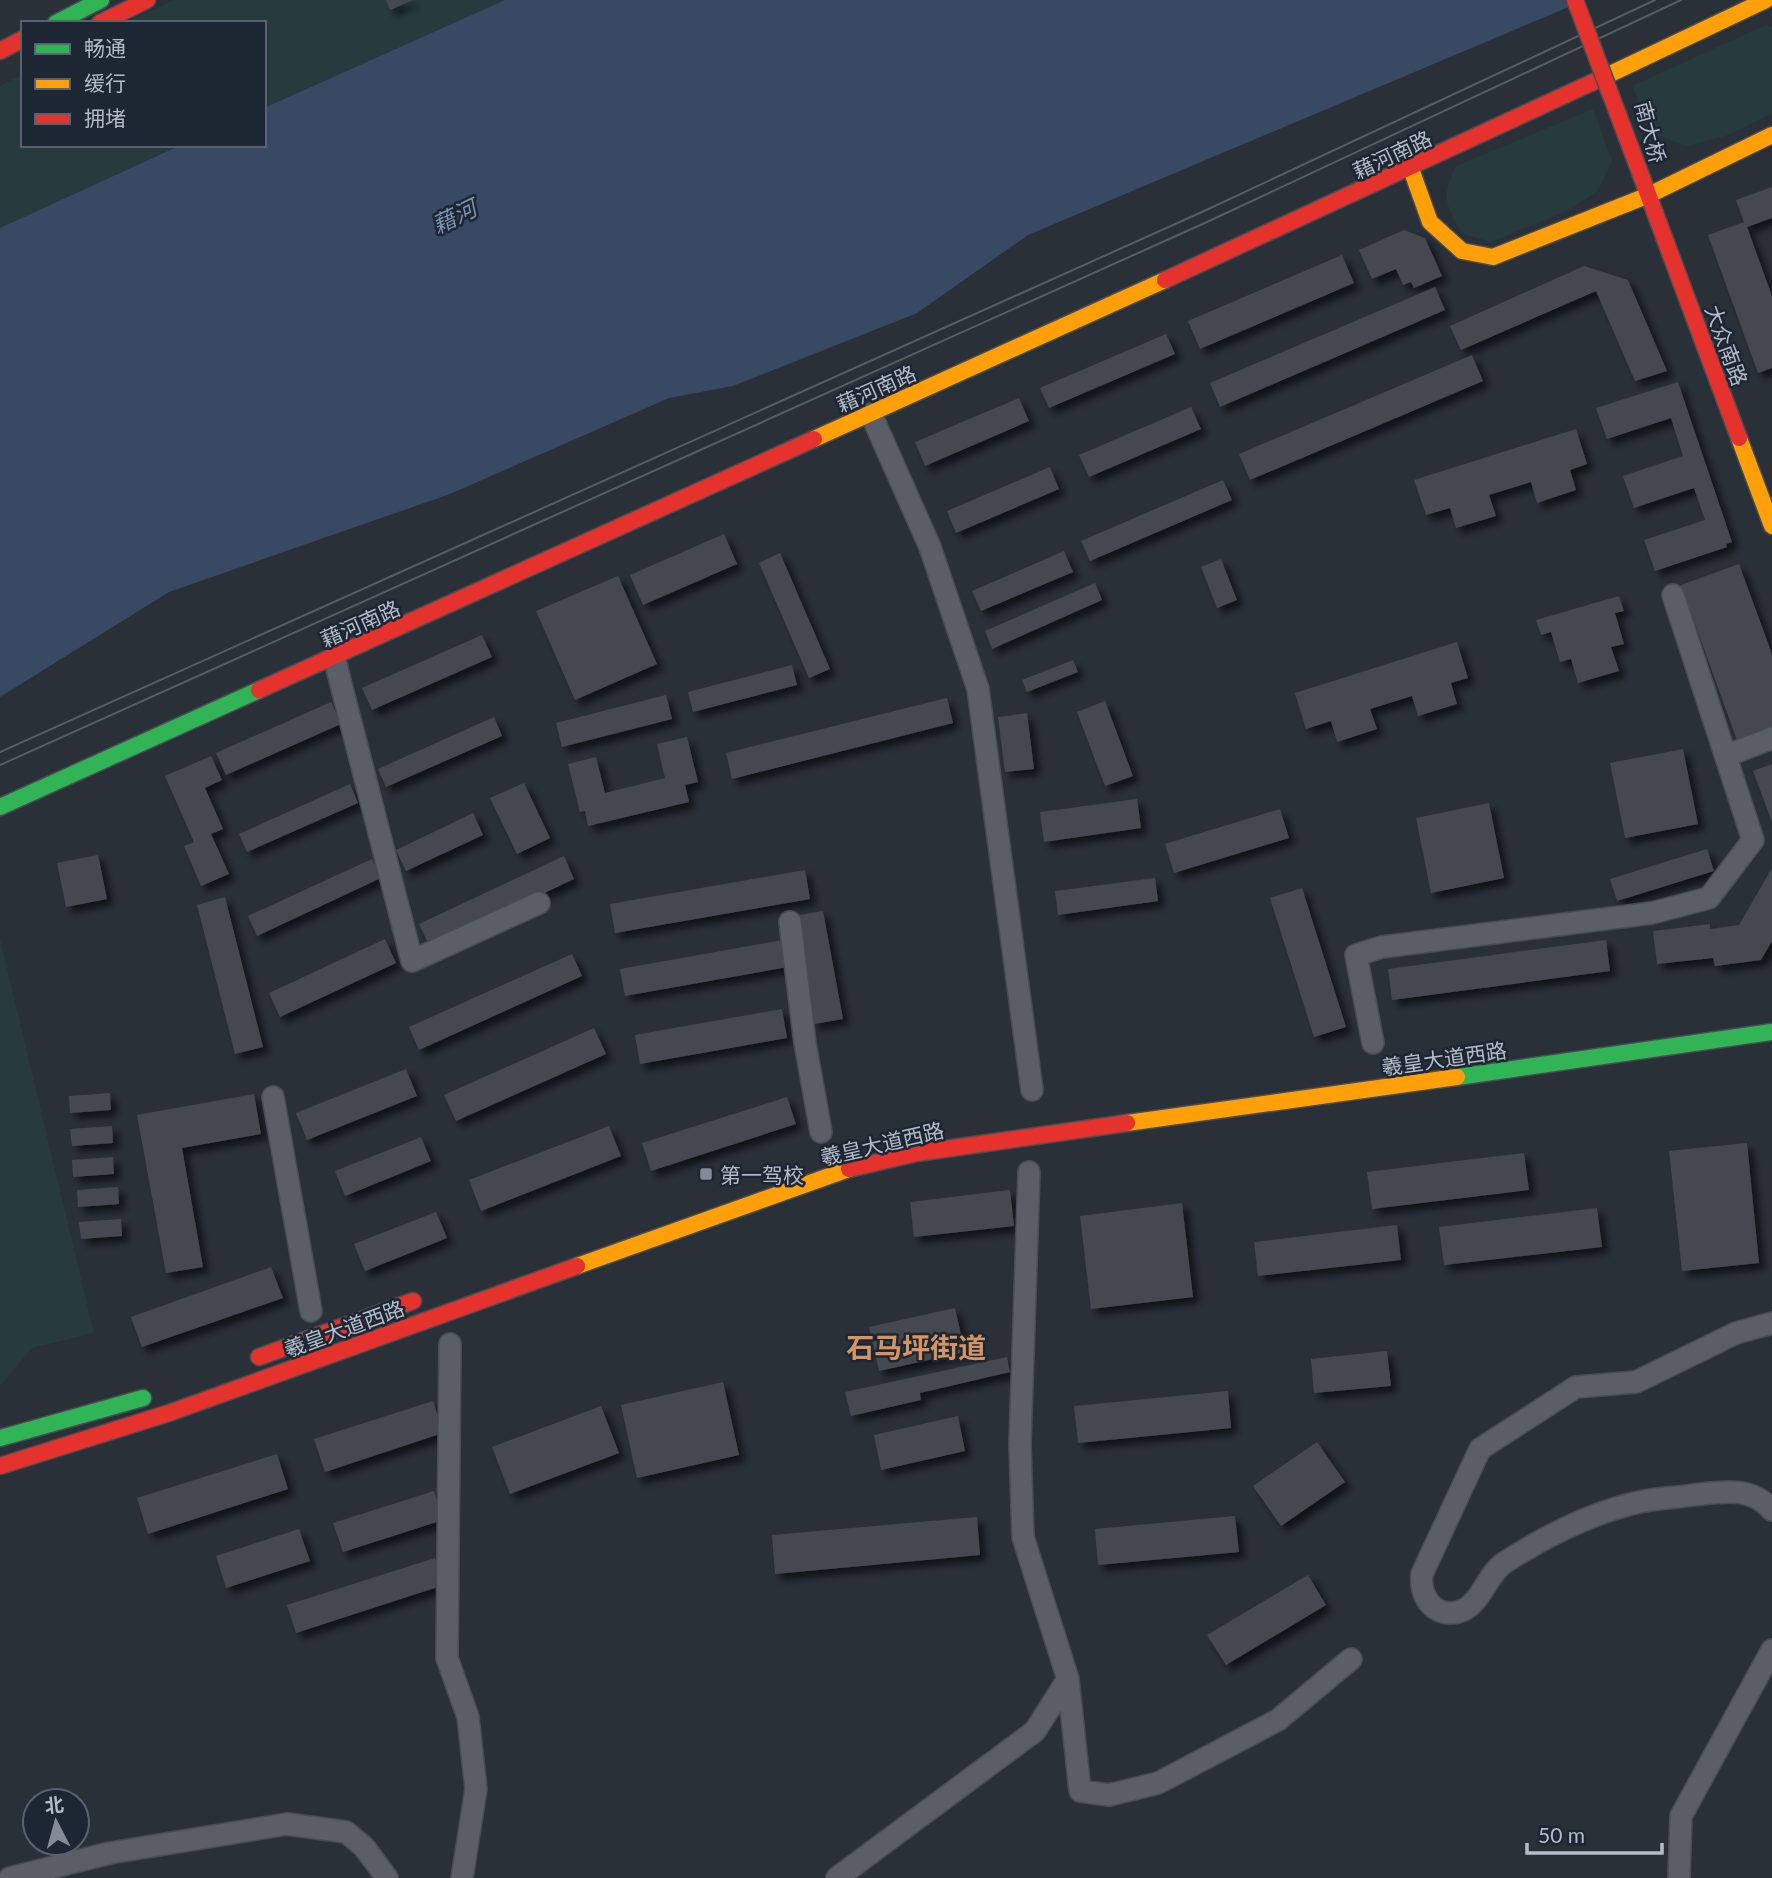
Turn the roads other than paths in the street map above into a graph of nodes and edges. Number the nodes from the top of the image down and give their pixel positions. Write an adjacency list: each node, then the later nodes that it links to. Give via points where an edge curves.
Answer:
1 (102, 0): 6 (main road)
2 (147, 0): 7 (main road)
3 (1575, 0): 12 (main road, 南大桥, bridge)
4 (1587, 0): 12 (main road, 南大桥, bridge, via 1634,139)
5 (1766, 0): 11 (main road, 藉河南路)
6 (60, 21)
7 (104, 21)
8 (21, 40): 9 (main road)
9 (0, 51)
10 (1772, 135): 13 (main road)
11 (1411, 169): 13 (main road, via 1430,222 1462,251 1493,257); 14 (main road, 藉河南路)
12 (1642, 178): 13 (main road, 大众南路)
13 (1649, 195): 15 (main road, 大众南路)
14 (871, 414): 17 (main road, 藉河南路); 25 (street, via 930,547 978,689)
15 (1772, 526)
16 (1673, 595): 19 (street)
17 (334, 657): 20 (main road, 藉河南路); 21 (street, via 412,961)
18 (1772, 738): 19 (street)
19 (1726, 756): 24 (street, via 1754,839 1709,898 1652,913 1382,947 1356,956)
20 (0, 807)
21 (539, 903)
22 (790, 922): 27 (street)
23 (1772, 1032): 36 (main road, 羲皇大道西路, via 917,1153 835,1172 182,1408)
24 (1373, 1043)
25 (1032, 1090)
26 (273, 1097): 30 (street)
27 (821, 1132)
28 (1029, 1172): 40 (street, via 1020,1444 1023,1537)
29 (430, 1295): 33 (main road, 羲皇大道西路)
30 (312, 1311)
31 (1772, 1322): 37 (street, via 1736,1333 1636,1382 1576,1387 1479,1449 1422,1574 1422,1594 1436,1610 1456,1613 1466,1609 1501,1564 1566,1528 1635,1503 1734,1490 1751,1494)
32 (450, 1344): 43 (street, via 447,1658 468,1717 476,1789)
33 (237, 1365)
34 (160, 1394): 35 (main road)
35 (0, 1438)
36 (0, 1466)
37 (1772, 1510)
38 (1772, 1650): 45 (street, via 1681,1816)
39 (1351, 1659): 40 (street, via 1278,1720 1158,1783 1109,1795 1080,1791)
40 (1068, 1679): 44 (street, via 1035,1731)
41 (10, 1878): 42 (street, via 110,1853 287,1824 346,1832)
42 (387, 1878)
43 (462, 1878)
44 (837, 1878)
45 (1679, 1878)

